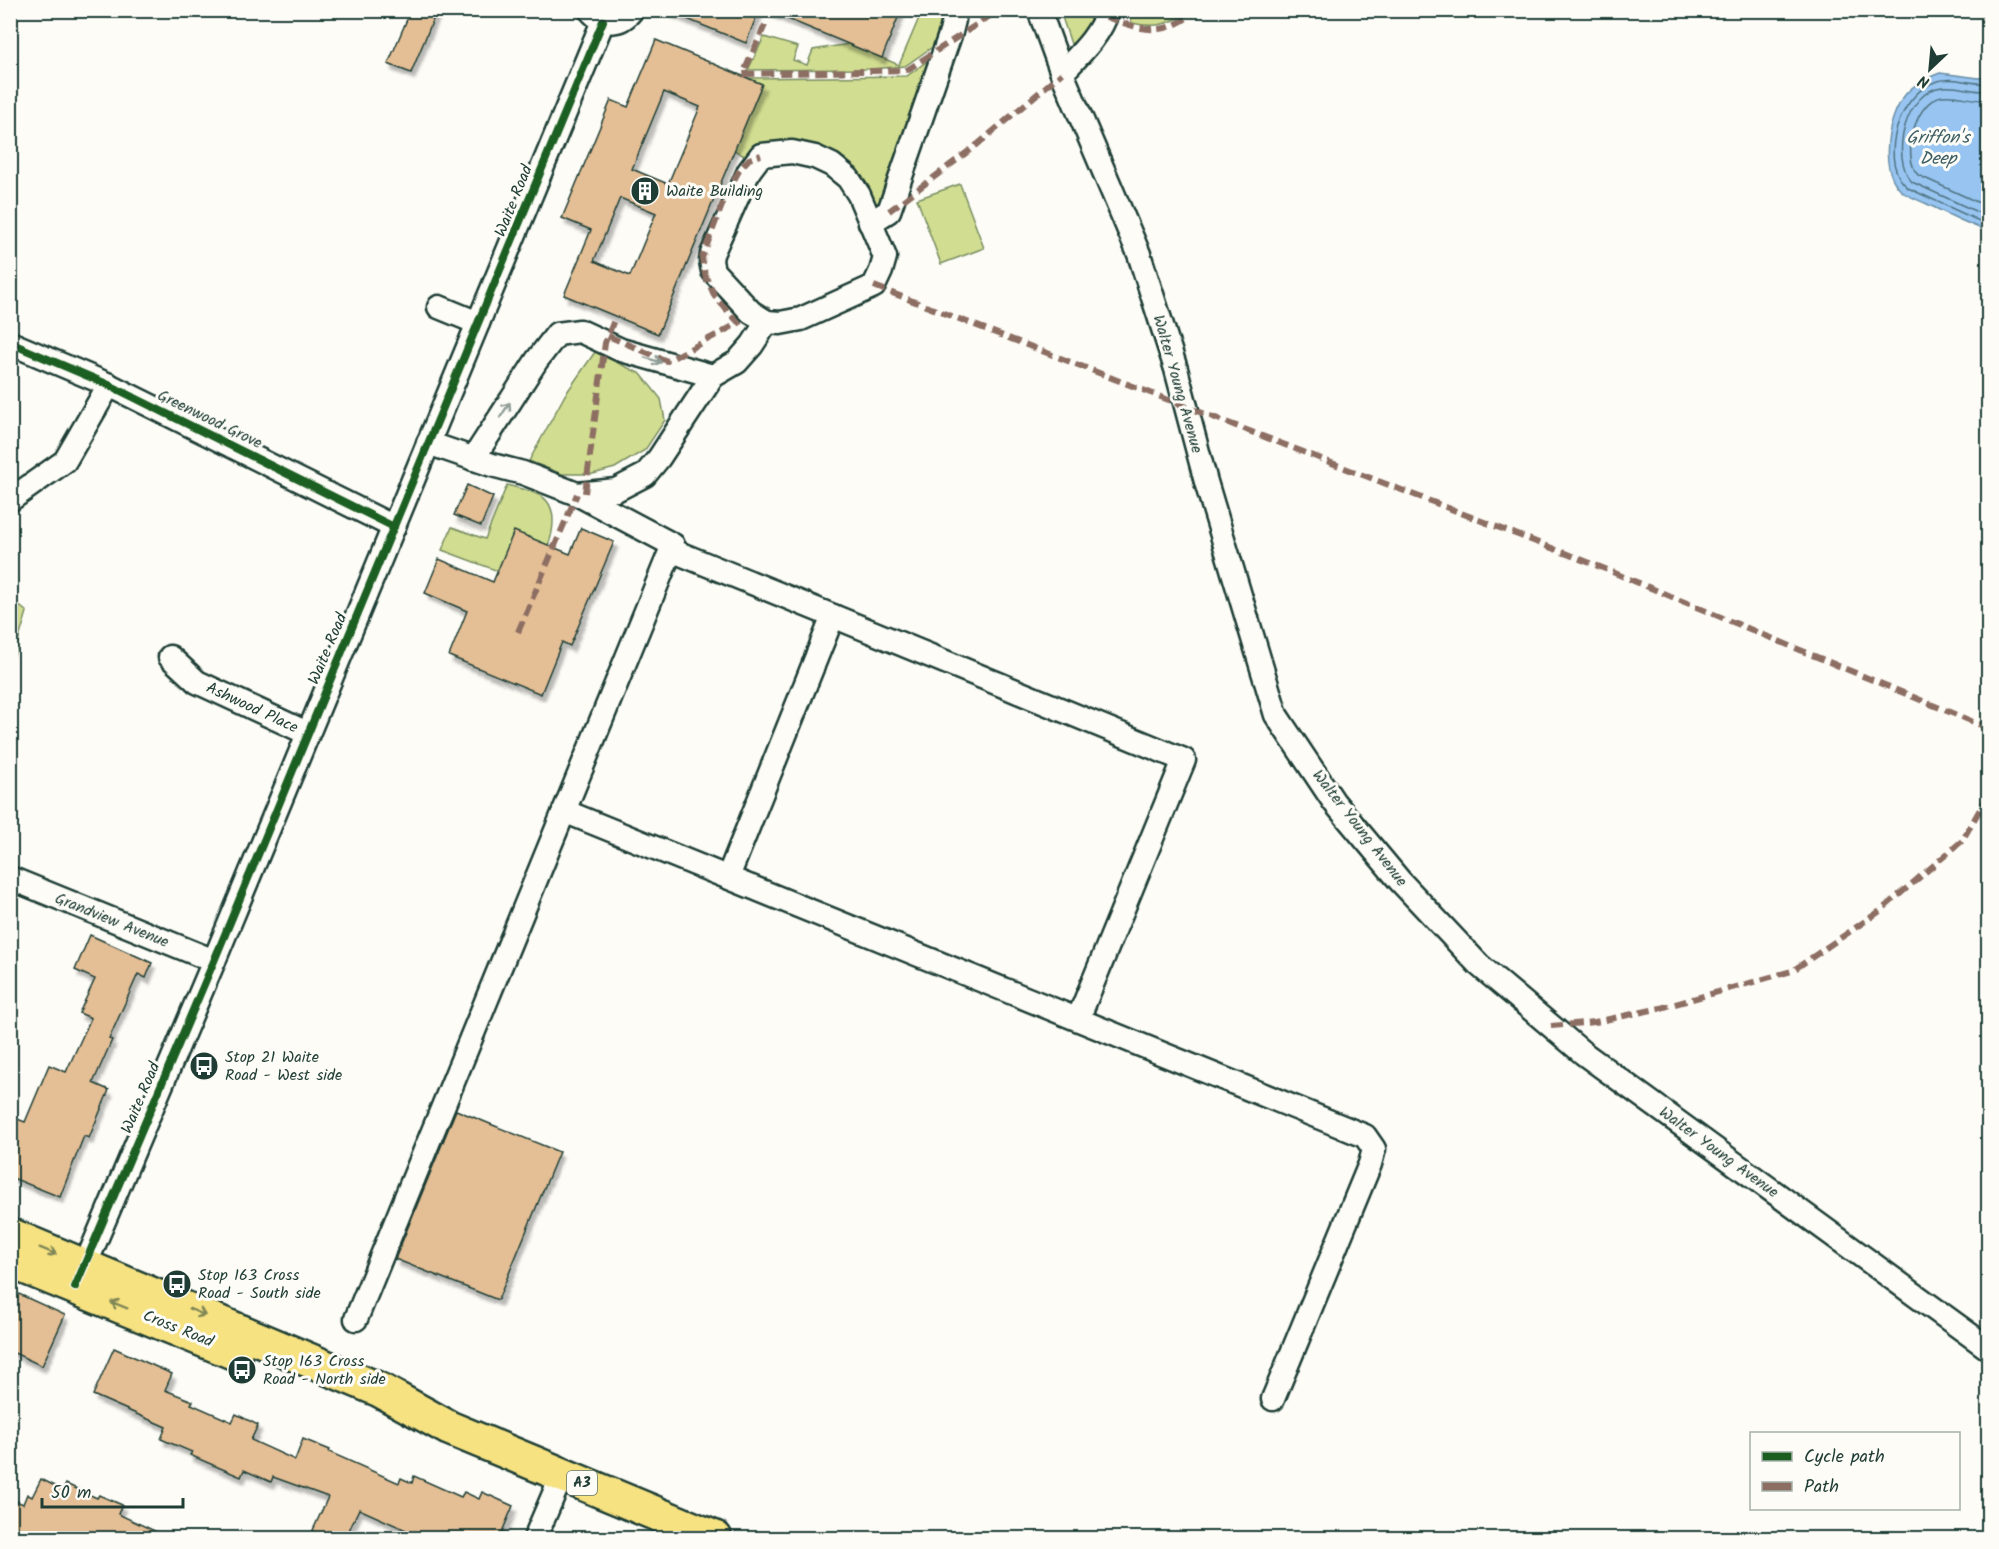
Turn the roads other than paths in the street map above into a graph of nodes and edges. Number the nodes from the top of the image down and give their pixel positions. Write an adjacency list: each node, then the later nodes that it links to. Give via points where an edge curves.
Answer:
1 (632, 10): 5 (street, via 620,21)
2 (954, 10): 7 (street, via 951,32 889,211)
3 (1039, 10): 6 (street, Walter Young Avenue)
4 (1108, 10): 6 (street, via 1101,29)
5 (596, 16): 10 (street, Waite Road)
6 (1062, 73): 32 (street, Walter Young Avenue, via 1139,254 1276,716 1334,802 1479,965 1583,1053)
7 (870, 223): 9 (street, via 885,257 874,286 801,319); 9 (street, via 848,178 832,165 792,152 761,155 749,171 711,261 713,271 751,312)
8 (439, 307): 10 (street)
9 (767, 322): 12 (street, via 737,362)
10 (478, 323): 14 (street, Waite Road)
11 (10, 343): 13 (street, Greenwood Grove)
12 (713, 376): 15 (street, one-way to 12, via 557,333 580,331 621,350); 16 (street, via 645,475 616,490)
13 (109, 385): 17 (street, via 65,461); 18 (street, Greenwood Grove)
14 (428, 443): 15 (street); 18 (street, Waite Road)
15 (473, 459): 16 (street)
16 (577, 494): 19 (street, via 673,545)
17 (10, 500)
18 (394, 527): 22 (street, Waite Road)
19 (671, 550): 20 (street); 23 (street)
20 (833, 616): 24 (street); 27 (street, via 1184,760)
21 (170, 657): 22 (street, Ashwood Place, via 197,682)
22 (307, 734): 26 (street, Waite Road)
23 (564, 811): 24 (street); 31 (street)
24 (728, 877): 27 (street)
25 (10, 878): 26 (street, Grandview Avenue)
26 (214, 961): 30 (street, Waite Road)
27 (1078, 1019): 33 (street, via 1365,1136 1374,1149)
28 (10, 1236): 30 (highway, Cross Road / A3, one-way to 30)
29 (10, 1261): 30 (highway, Cross Road / A3)
30 (80, 1276): 34 (highway, Cross Road / A3, via 310,1384 449,1428)
31 (356, 1319)
32 (1989, 1348)
33 (1273, 1399)
34 (562, 1475): 35 (street); 36 (highway, Cross Road / A3)
35 (535, 1539)
36 (715, 1539)

